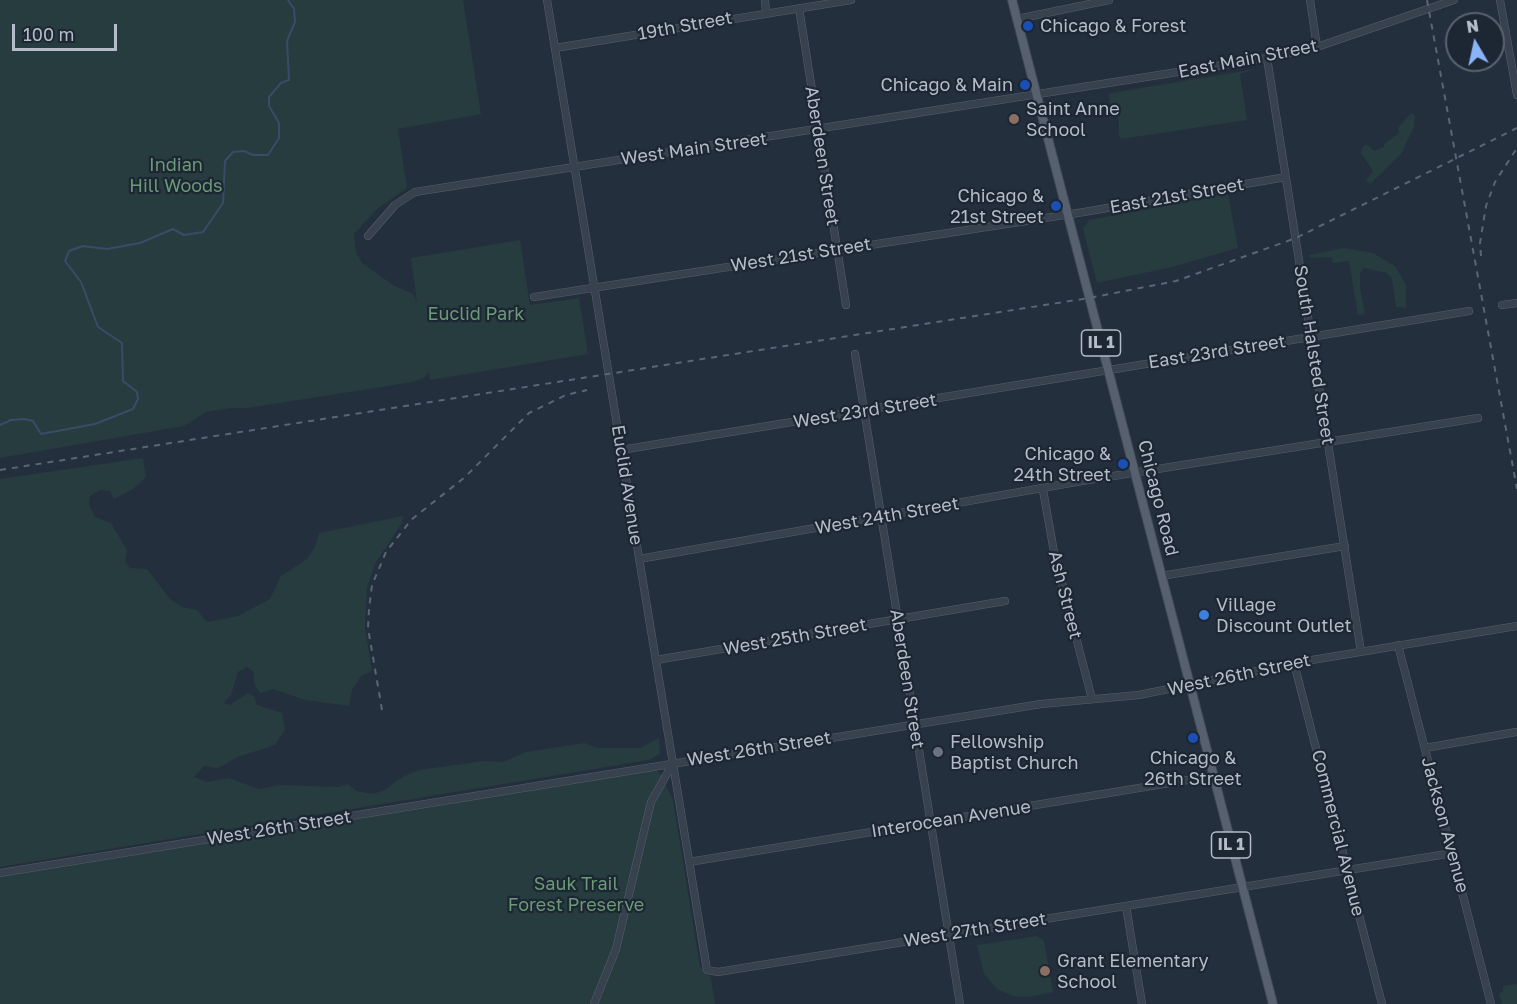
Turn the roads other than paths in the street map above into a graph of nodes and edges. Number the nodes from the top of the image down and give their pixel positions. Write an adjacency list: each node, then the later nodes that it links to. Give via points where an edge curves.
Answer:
1 (547, 0): 13 (street, Euclid Avenue)
2 (765, 0): 10 (street)
3 (851, 0): 9 (street, 19th Street)
4 (1012, 0): 11 (main road, Chicago Road / IL 1)
5 (1109, 0): 11 (street)
6 (1310, 0): 12 (street)
7 (1454, 0): 12 (street, East Main Street)
8 (1500, 0): 16 (street)
9 (799, 8): 10 (street, 19th Street); 17 (street, Aberdeen Street)
10 (766, 12): 13 (street, 19th Street)
11 (1017, 19): 15 (main road, Chicago Road / IL 1)
12 (1317, 47): 14 (street, East Main Street)
13 (555, 48): 18 (street, Euclid Avenue)
14 (1267, 58): 15 (street, East Main Street); 19 (street, South Halsted Street)
15 (1037, 95): 17 (street, West Main Street); 20 (main road, Chicago Road / IL 1)
16 (1517, 95)
17 (818, 131): 18 (street, West Main Street); 22 (street, Aberdeen Street)
18 (574, 166): 21 (street, West Main Street, via 415,192 395,205); 23 (street, Euclid Avenue)
19 (1286, 177): 20 (street, East 21st Street); 29 (street, South Halsted Street)
20 (1068, 214): 22 (street, West 21st Street); 31 (main road, Chicago Road / IL 1)
21 (368, 236)
22 (837, 249): 23 (street, West 21st Street); 26 (street, Aberdeen Street)
23 (594, 288): 24 (street, West 21st Street); 35 (street, Euclid Avenue)
24 (534, 297)
25 (1517, 303): 27 (street)
26 (846, 305)
27 (1502, 305)
28 (1469, 311): 29 (street, East 23rd Street)
29 (1311, 338): 31 (street, East 23rd Street); 34 (street, South Halsted Street)
30 (855, 354): 32 (street, Aberdeen Street)
31 (1107, 369): 32 (street, West 23rd Street); 36 (main road, Chicago Road / IL 1)
32 (864, 412): 35 (street, West 23rd Street); 38 (street, Aberdeen Street)
33 (1478, 418): 34 (street, West 24th Street)
34 (1328, 443): 36 (street, West 24th Street); 39 (street, South Halsted Street)
35 (621, 450): 40 (street, Euclid Avenue)
36 (1134, 473): 37 (street, West 24th Street); 41 (main road, Chicago Road / IL 1)
37 (1043, 490): 38 (street, West 24th Street); 50 (street, Ash Street, via 1054,552)
38 (881, 517): 40 (street, West 24th Street); 43 (street, Aberdeen Street)
39 (1344, 546): 41 (street); 46 (street, South Halsted Street)
40 (639, 559): 47 (street, Euclid Avenue)
41 (1161, 576): 49 (main road, Chicago Road / IL 1)
42 (1005, 601): 43 (street, West 25th Street)
43 (898, 619): 47 (street, West 25th Street); 51 (street, Aberdeen Street)
44 (1517, 626): 45 (street, West 26th Street)
45 (1398, 645): 46 (street, West 26th Street); 53 (street, Jackson Avenue)
46 (1361, 652): 48 (street, West 26th Street)
47 (656, 660): 54 (street, Euclid Avenue)
48 (1294, 663): 49 (street, West 26th Street); 59 (street, Commercial Avenue)
49 (1189, 685): 50 (street, West 26th Street); 55 (main road, Chicago Road / IL 1)
50 (1092, 699): 51 (street, West 26th Street)
51 (915, 724): 54 (street, West 26th Street); 56 (street, Aberdeen Street)
52 (1516, 732): 53 (street)
53 (1425, 748): 57 (street, Jackson Avenue)
54 (673, 763): 58 (street, Euclid Avenue); 60 (street, West 26th Street); 65 (street, via 651,802 616,949)
55 (1212, 776): 56 (street, Interocean Avenue); 61 (main road, Chicago Road / IL 1)
56 (931, 823): 58 (street, Interocean Avenue); 63 (street, Aberdeen Street)
57 (1453, 852): 59 (street, West 27th Street); 70 (street, Jackson Avenue)
58 (689, 862): 64 (street, Euclid Avenue)
59 (1346, 870): 61 (street, West 27th Street); 69 (street, Commercial Avenue)
60 (0, 873)
61 (1243, 887): 62 (street, West 27th Street); 68 (main road, Chicago Road / IL 1)
62 (1126, 906): 63 (street, West 27th Street); 67 (street)
63 (949, 934): 64 (street, West 27th Street, via 718,972); 66 (street, Aberdeen Street)
64 (707, 970)
65 (594, 1004)
66 (960, 1004)
67 (1142, 1004)
68 (1273, 1004)
69 (1382, 1004)
70 (1491, 1004)

